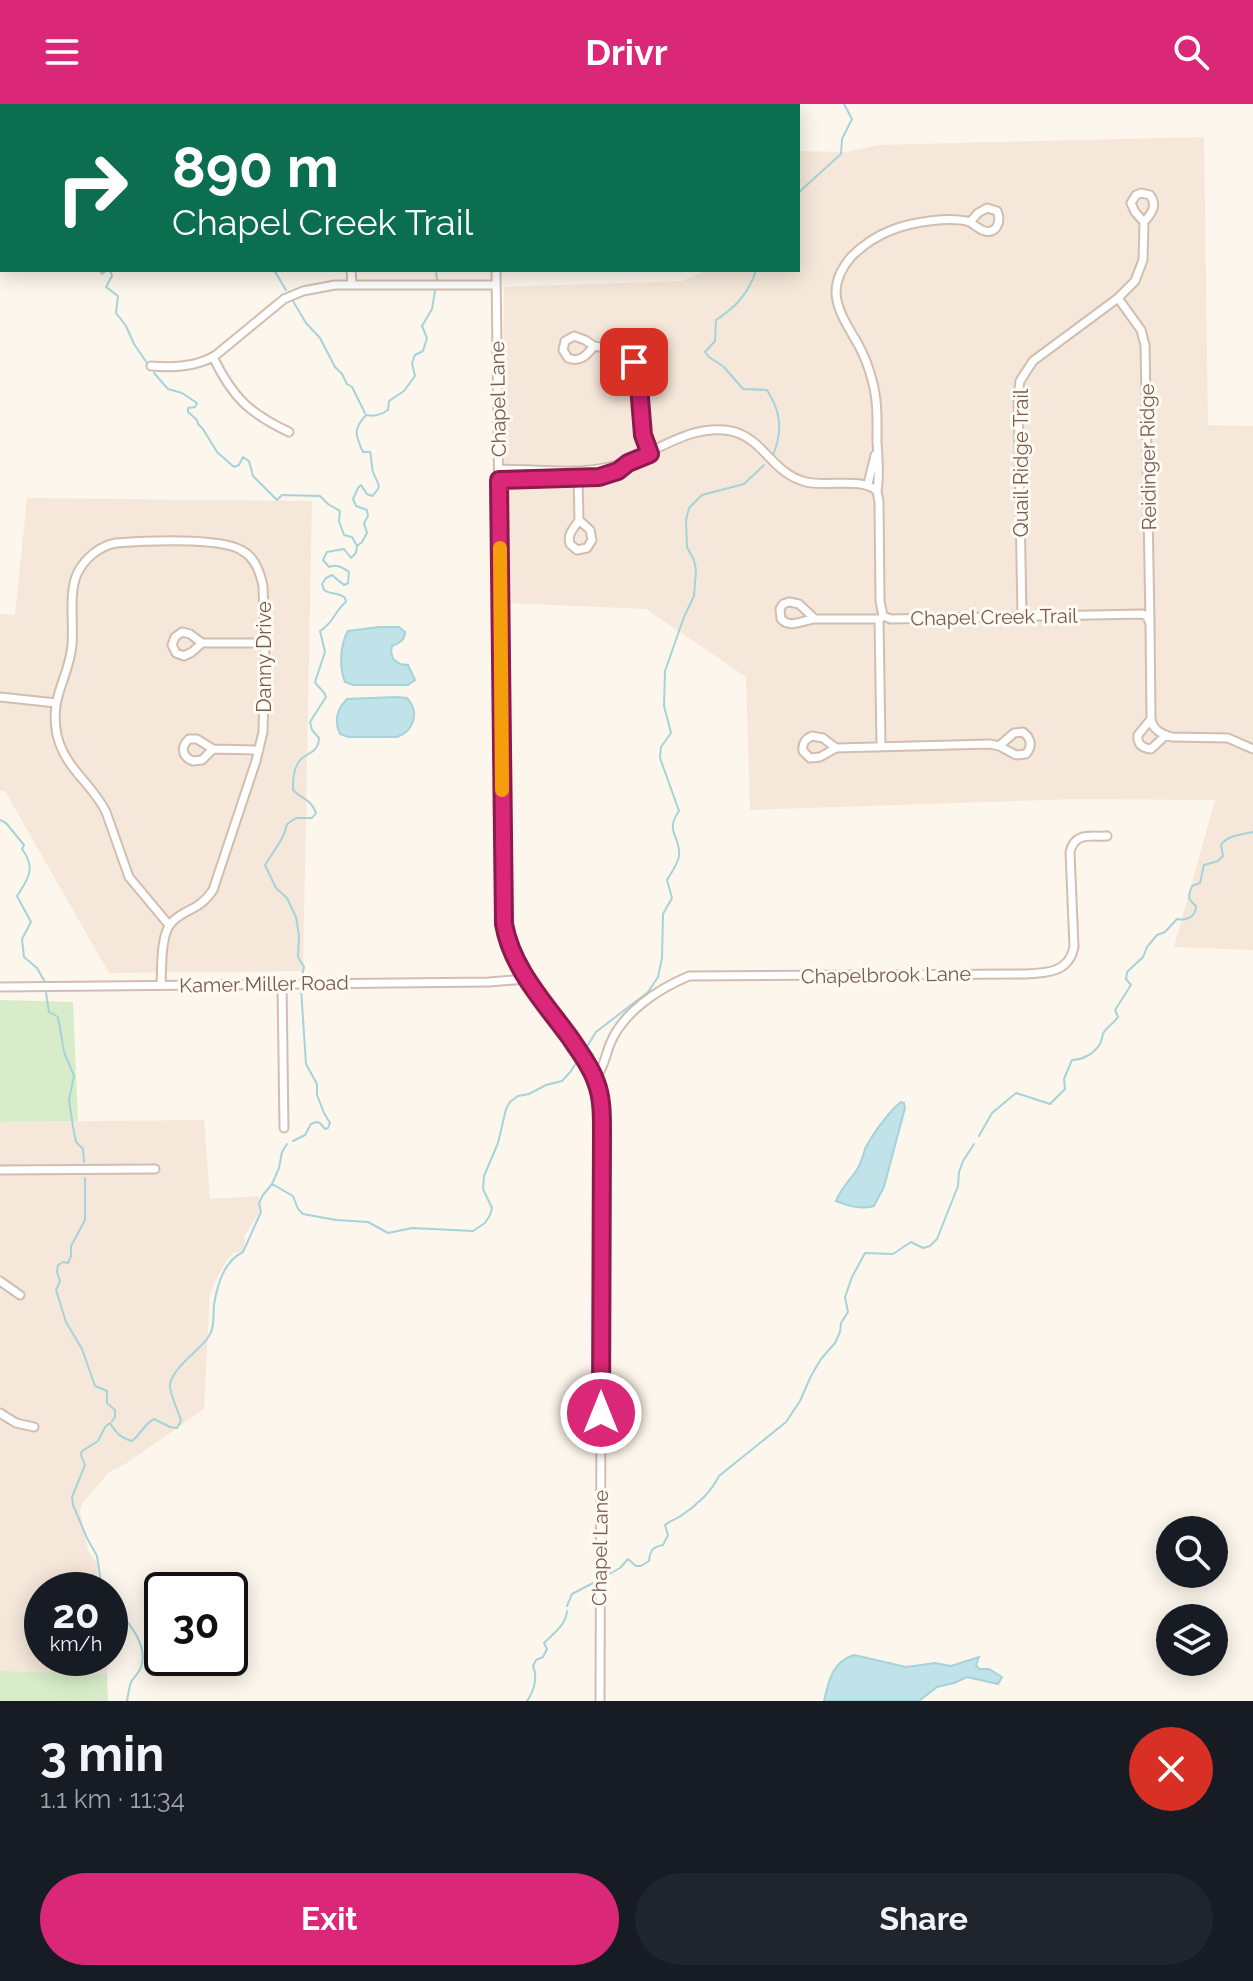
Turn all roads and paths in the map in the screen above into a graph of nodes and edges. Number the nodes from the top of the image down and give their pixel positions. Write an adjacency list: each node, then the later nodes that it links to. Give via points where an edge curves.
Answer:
1 (970, 222): 12 (street, via 920,223 884,233 853,255 839,277 839,311 872,379)
2 (1144, 222): 7 (street, Quail Ridge Trail, via 1141,268)
3 (351, 272): 5 (street)
4 (496, 272): 6 (street, Chapel Lane)
5 (352, 285): 6 (street); 9 (street, via 294,294)
6 (496, 285): 14 (street, Chapel Lane)
7 (1118, 298): 20 (street, Quail Ridge Trail, via 1033,361 1020,381); 24 (street, Reidinger Ridge, via 1141,330 1145,345)
8 (594, 346): 13 (street, via 619,350 634,362)
9 (213, 357): 10 (street, via 190,365); 11 (street, via 240,400)
10 (151, 366)
11 (289, 432)
12 (877, 445): 17 (street); 18 (street, Chapel Creek Trail)
13 (650, 454): 15 (street); 17 (street, via 691,434 725,430 748,437 797,479)
14 (499, 469): 15 (street); 16 (street, Chapel Lane)
15 (578, 474): 16 (street); 19 (street)
16 (499, 480): 39 (street, Chapel Lane, via 504,924)
17 (868, 484): 18 (street)
18 (877, 491): 23 (street, Chapel Creek Trail, via 880,607)
19 (579, 520)
20 (1022, 616): 23 (street, Chapel Creek Trail); 24 (street, Chapel Creek Trail, via 1137,614 1147,616)
21 (815, 619): 21 (street, via 794,602 780,609 781,619 790,624); 22 (street)
22 (879, 619): 23 (street); 31 (street)
23 (891, 619)
24 (1150, 624): 29 (street)
25 (202, 643): 26 (street)
26 (265, 643): 28 (street, Danny Drive, via 261,577 240,549 213,542 108,544 88,558 75,580 72,647); 36 (street, Danny Drive)
27 (0, 697): 28 (street)
28 (56, 703): 38 (street, Danny Drive, via 57,734 68,761 102,804 129,877)
29 (1151, 719): 30 (street); 30 (street, via 1138,735 1141,746 1151,749)
30 (1166, 735): 35 (street, via 1228,738)
31 (881, 746): 32 (street); 33 (street)
32 (999, 746)
33 (836, 748)
34 (213, 749): 36 (street)
35 (1253, 749)
36 (259, 750): 38 (street, Danny Drive, via 213,890)
37 (1107, 836): 43 (street, Chapelbrook Lane, via 1081,837 1072,844 1074,947 1063,967 1026,974 689,976 660,991 625,1020)
38 (169, 925): 41 (street)
39 (527, 979): 40 (street, Kamer Miller Road); 43 (street, Chapel Lane)
40 (282, 984): 41 (street, Kamer Miller Road); 44 (street)
41 (161, 985): 42 (street, Kamer Miller Road)
42 (0, 987)
43 (595, 1079): 51 (street, Chapel Lane, via 602,1130)
44 (284, 1128)
45 (155, 1169): 46 (street)
46 (0, 1170)
47 (0, 1281): 48 (street)
48 (20, 1295)
49 (0, 1413): 50 (street)
50 (34, 1427)
51 (600, 1701)

